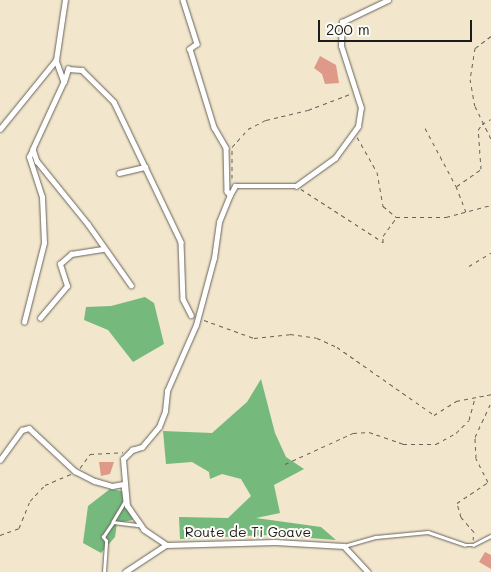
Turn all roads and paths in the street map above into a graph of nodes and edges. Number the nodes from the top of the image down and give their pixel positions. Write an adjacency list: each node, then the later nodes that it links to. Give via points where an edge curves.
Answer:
1 (65, 0): 5 (street)
2 (183, 0): 17 (street, via 197,44 190,48 214,127 226,148)
3 (388, 0): 7 (street, via 342,22 340,46)
4 (491, 36): 9 (path, via 476,48 470,79 471,94)
5 (56, 60): 6 (street); 11 (street)
6 (64, 82): 14 (street); 15 (street, via 68,70 82,70 114,102)
7 (354, 92): 12 (street, via 361,108); 17 (path, via 308,110 266,120 248,130 232,147 232,178)
8 (491, 120): 9 (path)
9 (482, 124): 13 (path); 19 (path, via 476,139 480,169)
10 (425, 128): 19 (path)
11 (0, 129)
12 (354, 132): 18 (street, via 335,158); 23 (path, via 377,172 383,206)
13 (491, 139)
14 (33, 149): 24 (street, via 38,161); 31 (street, via 29,157 42,197 44,242)
15 (145, 167): 16 (street); 28 (street, via 181,242 183,299)
16 (120, 173)
17 (226, 178): 20 (street)
18 (296, 186): 20 (street, via 235,186); 23 (path, via 383,242 383,236)
19 (456, 186): 22 (path)
20 (230, 195): 30 (street, via 219,222 214,258)
21 (491, 205): 22 (path)
22 (466, 213): 23 (path, via 418,219)
23 (396, 217)
24 (104, 249): 27 (street); 29 (street, via 71,254 60,264 68,286)
25 (491, 254): 26 (path)
26 (469, 266)
27 (131, 285)
28 (191, 315)
29 (40, 318)
30 (198, 318): 33 (path, via 254,338 290,334 317,338 338,347 434,415 456,401); 35 (street, via 166,391 165,411 158,427 142,447)
31 (24, 322)
32 (491, 394): 33 (path)
33 (475, 398): 37 (path, via 469,420 456,433 436,444 403,444 369,432 353,433)
34 (491, 402): 45 (path, via 475,438 476,458 488,482 457,503 461,517 474,532)
35 (132, 450): 38 (path, via 90,454); 39 (street, via 122,459)
36 (0, 460): 38 (street, via 22,430 29,428)
37 (285, 464)
38 (75, 471): 39 (street, via 95,482 112,486); 42 (path, via 45,485 30,501 19,528 4,531)
39 (123, 484): 40 (lane, via 125,502); 41 (street, via 127,506)
40 (113, 522): 41 (lane); 47 (lane, via 103,537 106,541)
41 (141, 526): 44 (street)
42 (0, 536)
43 (491, 536): 45 (lane)
44 (166, 545): 46 (street, Route de Ti Goave, via 275,542); 48 (street, Route de Ti Goave)
45 (473, 545): 46 (lane, via 428,532 376,537)
46 (344, 546): 49 (street)
47 (104, 572)
48 (125, 572)
49 (368, 572)

